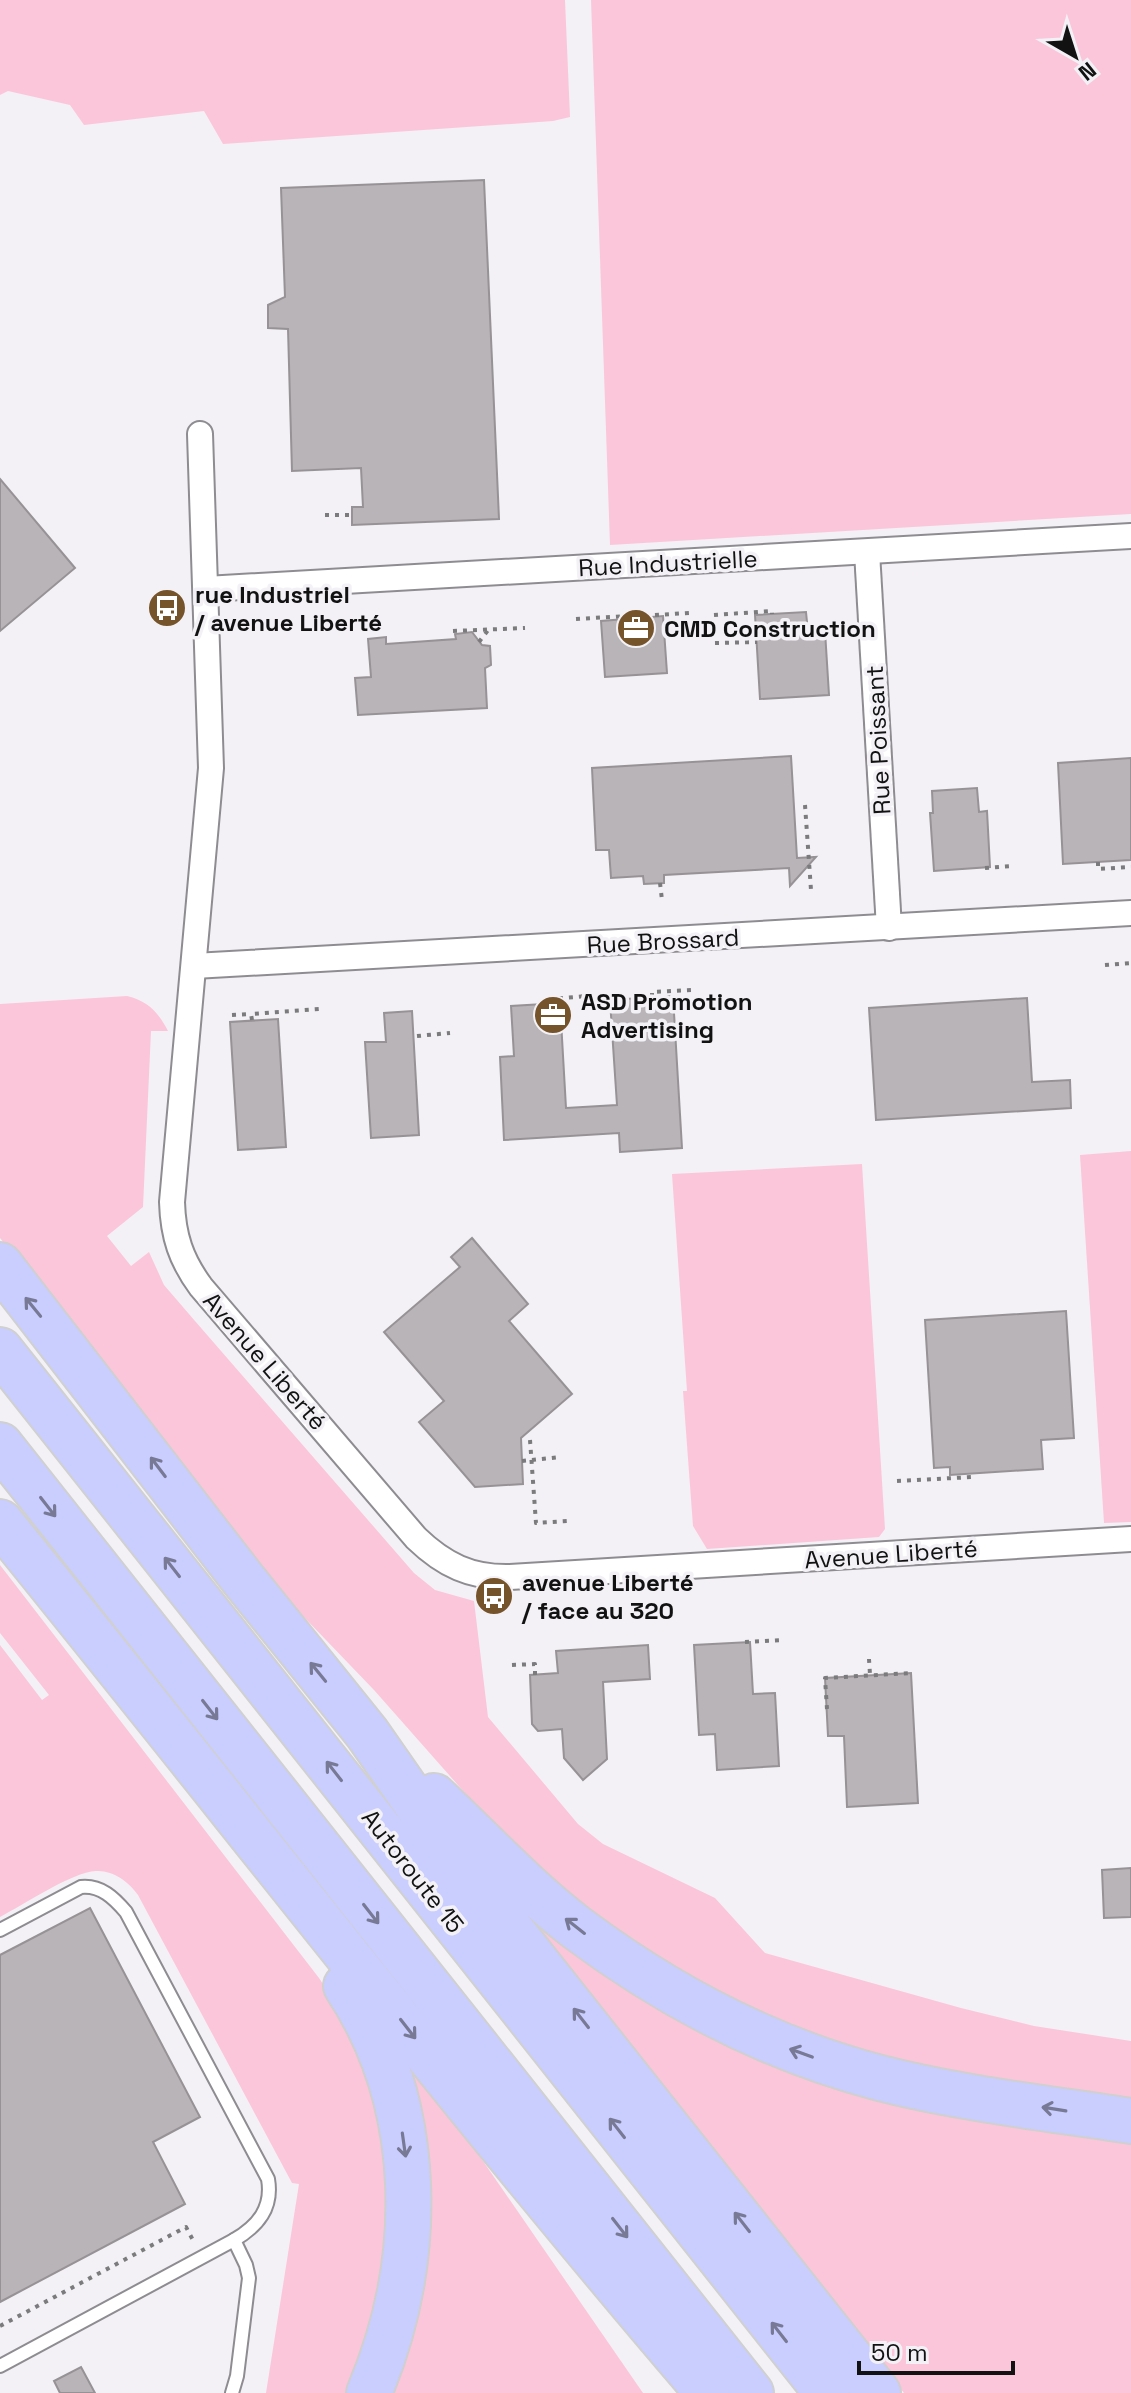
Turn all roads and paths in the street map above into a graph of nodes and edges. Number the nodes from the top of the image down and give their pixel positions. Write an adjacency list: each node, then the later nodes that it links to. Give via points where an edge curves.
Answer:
1 (200, 434): 6 (street, Avenue Liberté)
2 (325, 515): 3 (path)
3 (352, 515)
4 (1131, 536): 5 (street, Rue Industrielle)
5 (867, 552): 6 (street, Rue Industrielle); 30 (street, Rue Poissant)
6 (206, 589): 33 (street, Avenue Liberté, via 211,768)
7 (689, 613): 10 (path)
8 (772, 614): 9 (path)
9 (714, 615)
10 (637, 618)
11 (576, 619): 12 (path)
12 (627, 619)
13 (525, 628): 14 (path)
14 (489, 629): 15 (path); 16 (path)
15 (453, 631)
16 (479, 642)
17 (757, 642): 18 (path)
18 (715, 643)
19 (805, 805): 24 (path)
20 (1098, 862): 22 (path, via 1098,869)
21 (1013, 866): 23 (path)
22 (1131, 867)
23 (985, 868)
24 (811, 870): 25 (path); 27 (path)
25 (804, 871)
26 (660, 883): 28 (path)
27 (811, 890)
28 (662, 900)
29 (1131, 913): 30 (street, Rue Brossard)
30 (889, 928): 33 (street, Rue Brossard)
31 (1131, 963): 32 (path)
32 (1105, 965)
33 (194, 966): 55 (street, Avenue Liberté, via 172,1202 174,1234 183,1259 201,1287 416,1538 454,1568 510,1577)
34 (693, 990): 36 (path, via 652,992)
35 (586, 996): 37 (path)
36 (652, 997)
37 (553, 1003)
38 (319, 1009): 39 (path)
39 (251, 1014): 40 (path); 41 (path)
40 (232, 1015)
41 (252, 1020)
42 (450, 1033): 43 (path)
43 (417, 1036)
44 (0, 1265): 65 (highway, one-way to 44)
45 (0, 1350): 78 (highway, Autoroute 15, one-way to 45)
46 (530, 1440): 49 (path)
47 (0, 1445): 77 (highway, one-way to 77)
48 (561, 1457): 49 (path)
49 (531, 1460): 50 (path); 53 (path, via 536,1523)
50 (522, 1461)
51 (973, 1474): 52 (path)
52 (897, 1481)
53 (568, 1521)
54 (0, 1522): 56 (highway)
55 (1131, 1539)
56 (78, 1619): 68 (highway, one-way to 68); 74 (highway, one-way to 74, via 334,1968 382,2054 402,2128 408,2233 400,2298)
57 (783, 1640): 58 (path)
58 (745, 1642)
59 (869, 1659): 63 (path)
60 (512, 1665): 62 (path, via 535,1664)
61 (911, 1673): 63 (path)
62 (535, 1675)
63 (870, 1675): 64 (path, via 825,1678)
64 (827, 1709)
65 (367, 1733): 67 (highway, one-way to 65, via 878,2077 788,2048 714,2015 635,1969 574,1925); 79 (highway, one-way to 65, via 488,1901)
66 (0, 1930): 69 (lane, via 81,1887 109,1894 126,1912 268,2179 261,2219)
67 (1131, 2121)
68 (515, 2165): 75 (highway); 76 (highway)
69 (234, 2240): 72 (lane); 73 (lane, via 249,2278)
70 (195, 2244): 71 (path, via 186,2227)
71 (0, 2326)
72 (0, 2366)
73 (232, 2393)
74 (369, 2393)
75 (668, 2393)
76 (708, 2393)
77 (751, 2393)
78 (827, 2393)
79 (878, 2393)

